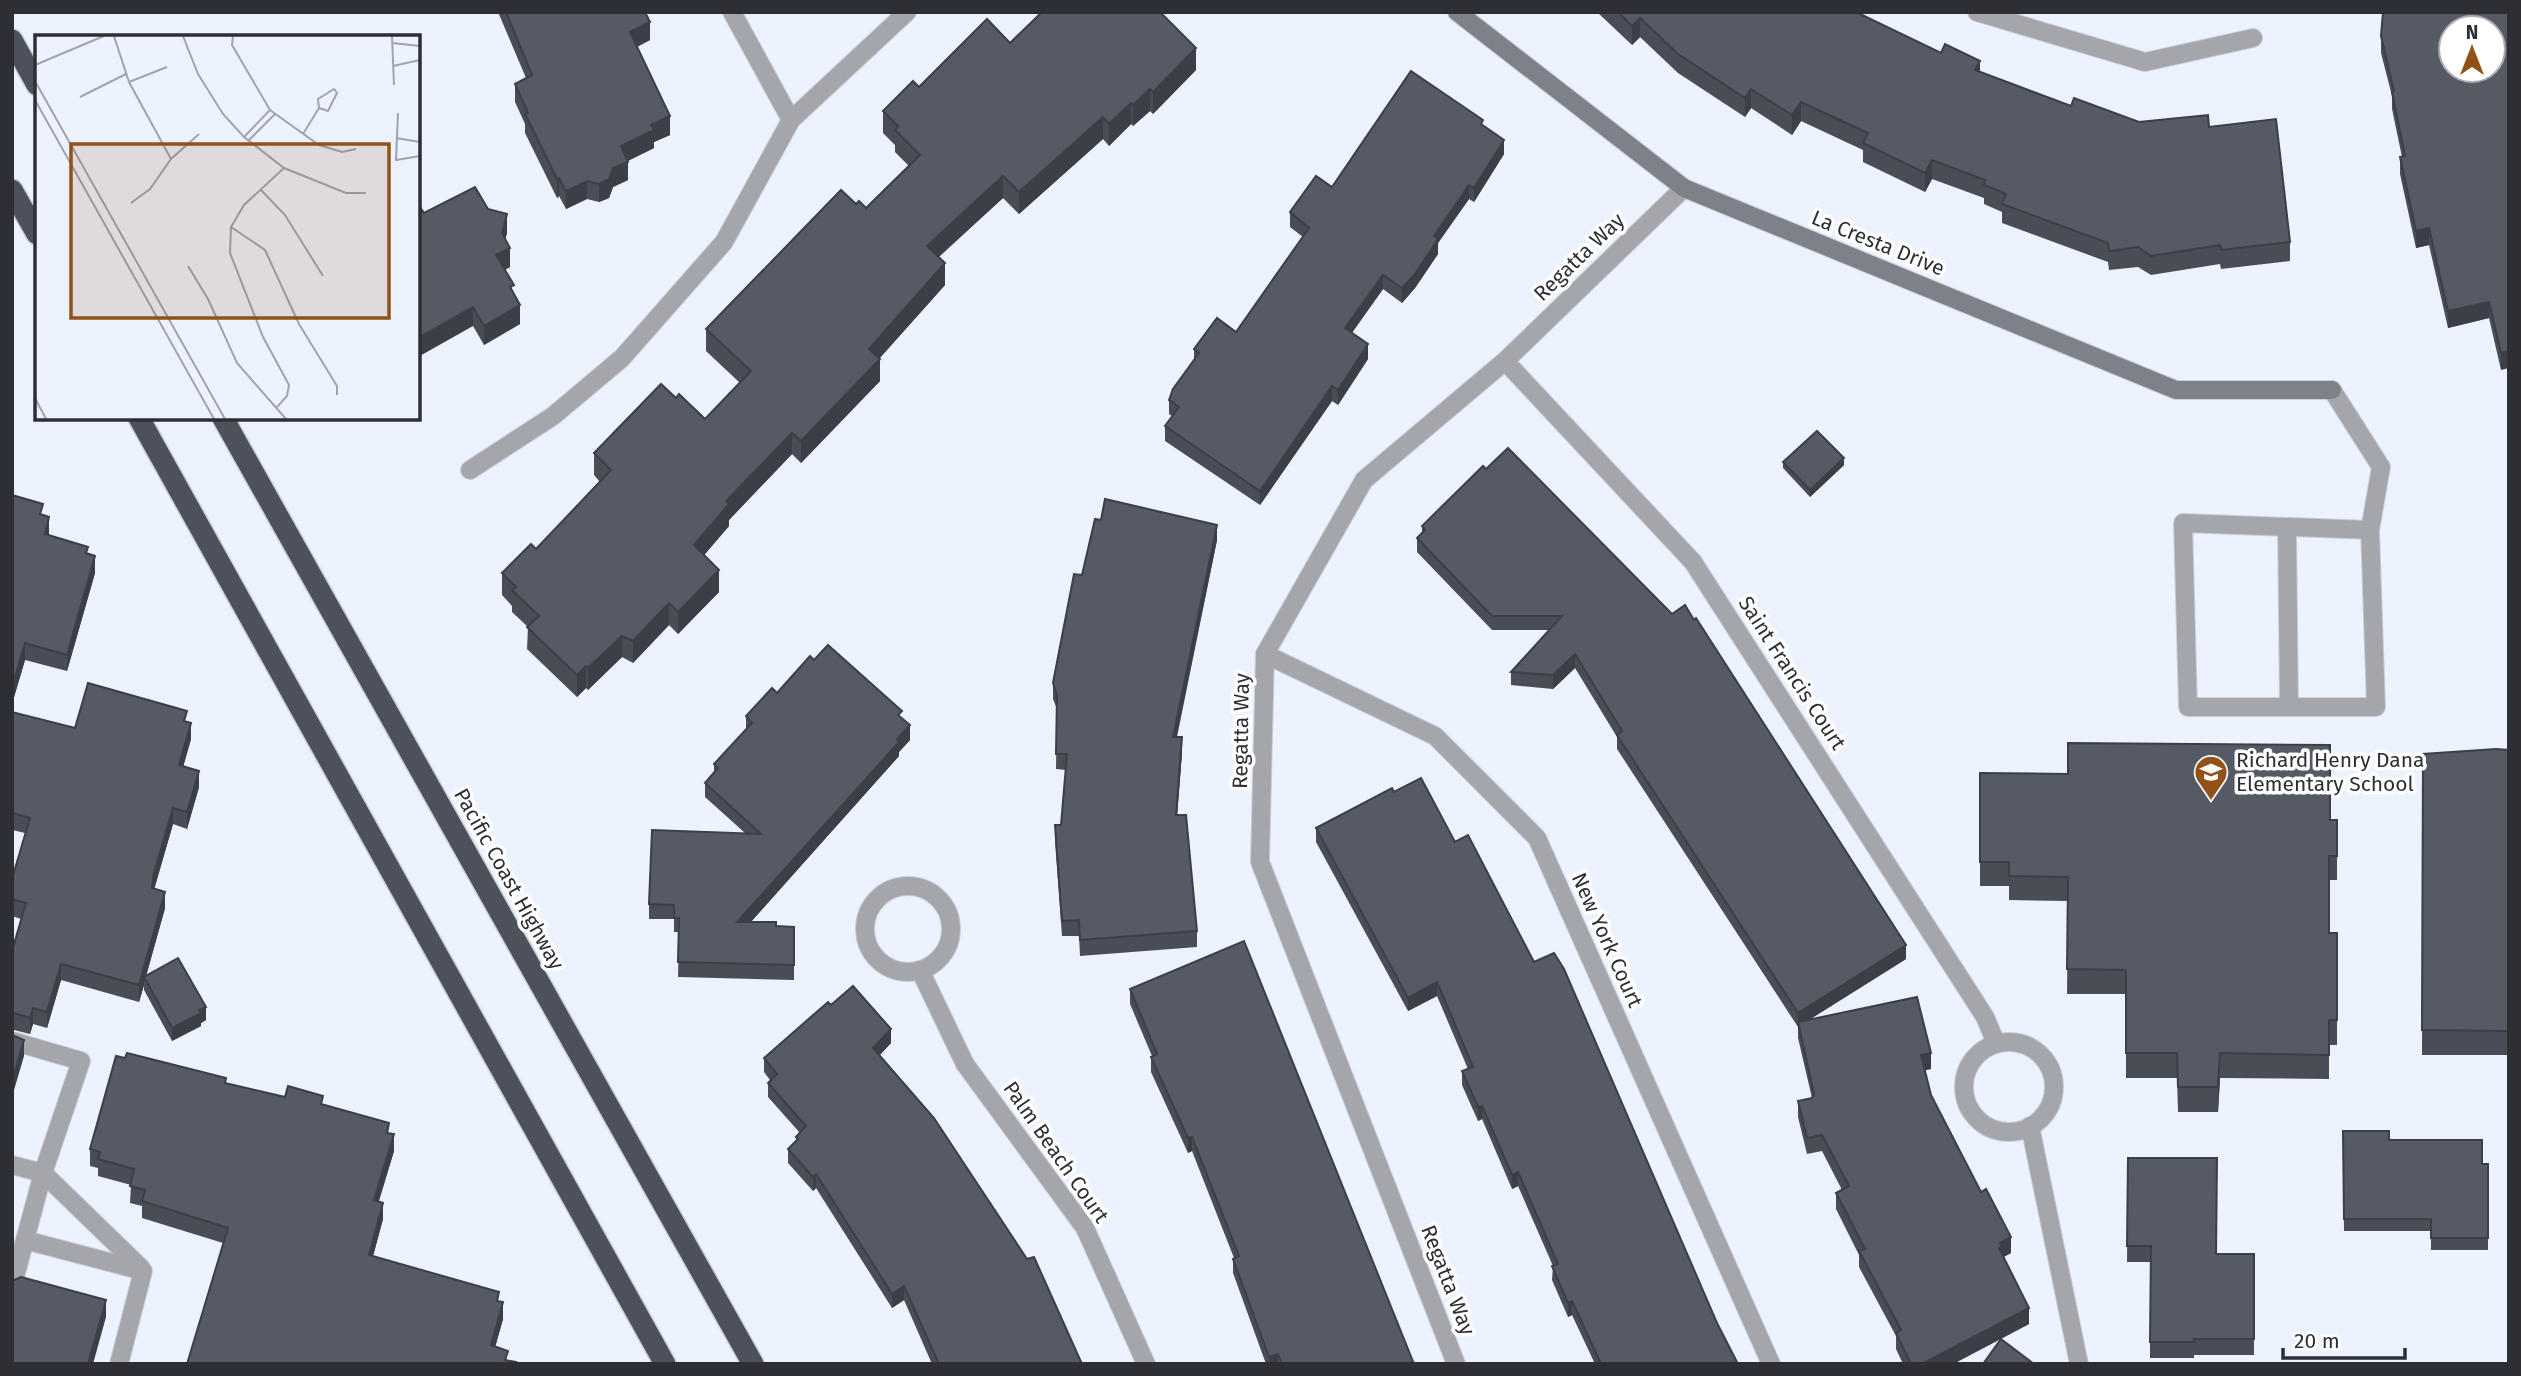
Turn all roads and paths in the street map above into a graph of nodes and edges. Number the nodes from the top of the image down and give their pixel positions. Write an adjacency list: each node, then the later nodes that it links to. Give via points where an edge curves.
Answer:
1 (732, 12): 8 (street)
2 (908, 12): 8 (street)
3 (1457, 12): 9 (street, La Cresta Drive)
4 (1977, 12): 5 (street, via 2145,62)
5 (2253, 38)
6 (12, 40): 7 (highway)
7 (35, 81)
8 (791, 120): 15 (street, via 724,242 622,358 553,416)
9 (1684, 188): 12 (street, Regatta Way); 17 (street, La Cresta Drive, via 2176,390 2332,390 2381,467)
10 (12, 190): 11 (highway)
11 (35, 230)
12 (1505, 361): 18 (street, Regatta Way, via 1364,480); 22 (street, Saint Francis Court, via 1693,562 1985,1017)
13 (140, 420): 30 (highway)
14 (224, 420): 31 (highway, Pacific Coast Highway)
15 (470, 470)
16 (2287, 527): 17 (street); 19 (street); 19 (street, via 2183,523 2188,707)
17 (2370, 530): 19 (street, via 2376,707)
18 (1265, 654): 33 (street, Regatta Way, via 1260,862); 34 (street, New York Court, via 1435,736 1537,838)
19 (2289, 707)
20 (920, 970): 20 (street, via 944,953 950,939 947,910 925,889 896,887 883,893 867,914 866,941 872,953 894,969); 32 (street, Palm Beach Court, via 965,1064 1086,1228)
21 (12, 1041): 25 (street, via 81,1061)
22 (1996, 1043): 23 (street, via 2031,1046 2053,1074 2050,1109); 23 (street, via 1968,1066 1963,1083 1965,1101 1988,1128 2005,1133)
23 (2030, 1126): 35 (street)
24 (12, 1165): 25 (street)
25 (43, 1173): 26 (street); 27 (street)
26 (25, 1240): 27 (street); 28 (street)
27 (143, 1271): 29 (street)
28 (12, 1288)
29 (119, 1364)
30 (666, 1364)
31 (753, 1364)
32 (1146, 1364)
33 (1456, 1364)
34 (1771, 1364)
35 (2079, 1364)

